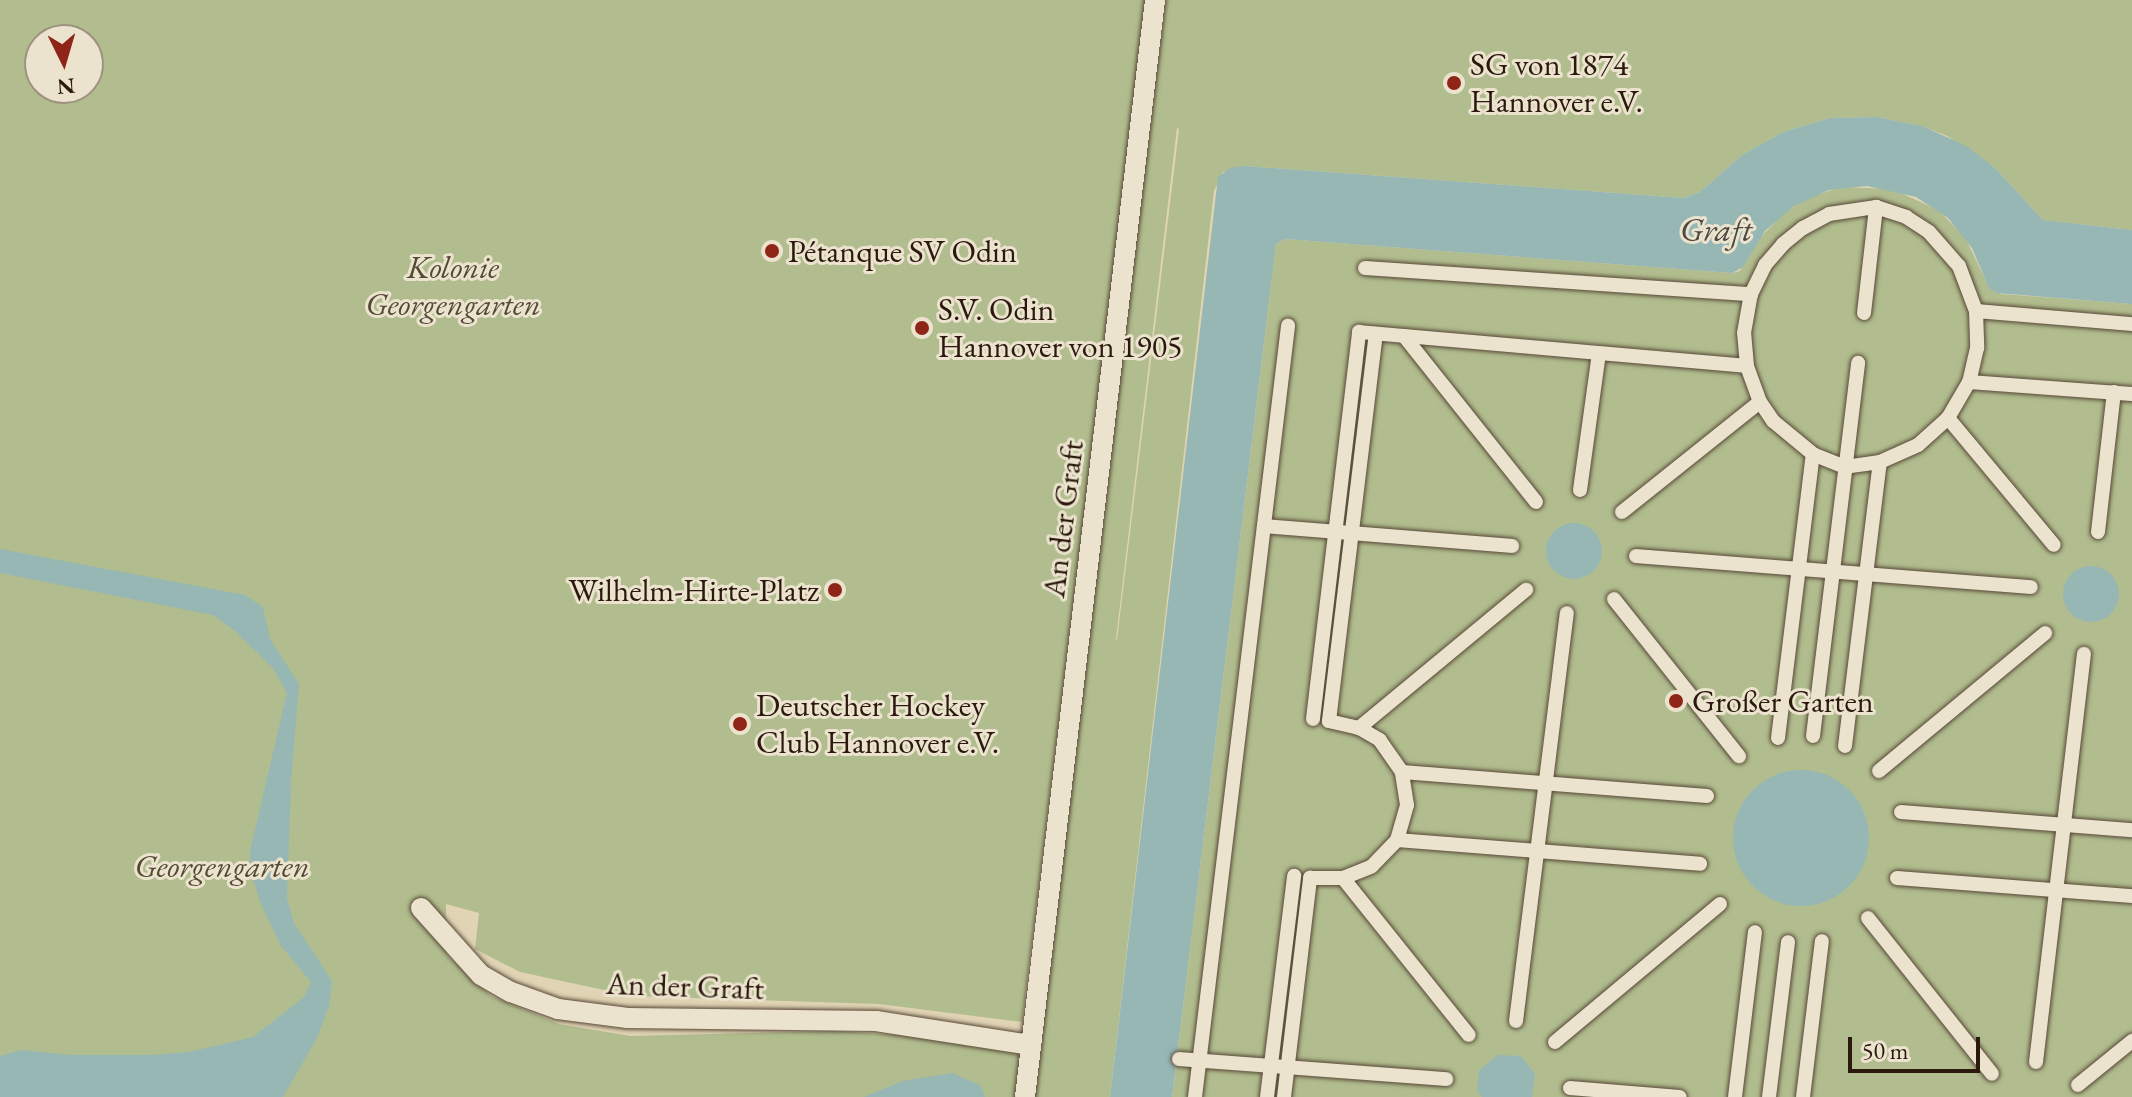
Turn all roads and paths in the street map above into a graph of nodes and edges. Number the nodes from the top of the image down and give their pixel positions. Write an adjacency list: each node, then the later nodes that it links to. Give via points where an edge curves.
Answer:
1 (1155, 0): 72 (street, An der Graft)
2 (1876, 207): 4 (street, via 1839,211 1803,228 1765,265); 5 (street, via 1906,217 1946,249 1959,266); 6 (street)
3 (1365, 268): 4 (street)
4 (1751, 294): 13 (street, via 1744,333)
5 (1976, 311): 7 (street); 14 (street, via 1977,348)
6 (1864, 313)
7 (2132, 324)
8 (1288, 326): 25 (street)
9 (1376, 334): 10 (street); 26 (street, via 1359,332); 28 (street)
10 (1404, 336): 11 (street); 23 (street)
11 (1599, 353): 13 (street); 22 (street)
12 (1858, 363): 21 (street)
13 (1747, 366): 17 (street)
14 (1969, 382): 15 (street); 18 (street)
15 (2114, 392): 16 (street); 27 (street)
16 (2132, 394)
17 (1760, 402): 19 (street, via 1789,438); 24 (street)
18 (1948, 418): 20 (street, via 1918,445); 29 (street)
19 (1813, 454): 21 (street); 32 (street)
20 (1880, 462): 21 (street); 34 (street)
21 (1845, 467): 33 (street)
22 (1580, 490)
23 (1536, 502)
24 (1622, 512)
25 (1264, 526): 26 (street); 74 (street)
26 (1335, 532): 28 (street); 41 (street)
27 (2098, 532)
28 (1352, 533): 30 (street); 42 (street, via 1329,721)
29 (2054, 545)
30 (1512, 546)
31 (1636, 556): 32 (street)
32 (1798, 569): 33 (street); 44 (street)
33 (1833, 572): 34 (street); 43 (street)
34 (1867, 572): 35 (street); 45 (street)
35 (2031, 587)
36 (1526, 590): 42 (street)
37 (1614, 599): 46 (street)
38 (1567, 613): 49 (street)
39 (2045, 633): 47 (street)
40 (2084, 654): 52 (street)
41 (1313, 719)
42 (1359, 728): 48 (street, via 1380,740)
43 (1813, 736)
44 (1778, 738)
45 (1845, 746)
46 (1739, 756)
47 (1879, 771)
48 (1402, 772): 49 (street); 54 (street, via 1407,805)
49 (1545, 783): 50 (street); 55 (street)
50 (1707, 796)
51 (1901, 812): 52 (street)
52 (2064, 824): 53 (street); 60 (street)
53 (2132, 830)
54 (1397, 840): 55 (street); 58 (street, via 1372,866)
55 (1537, 851): 56 (street); 68 (street)
56 (1700, 864)
57 (1294, 876): 76 (street)
58 (1343, 878): 69 (street); 77 (street, via 1310,878)
59 (1897, 878): 60 (street)
60 (2056, 891): 61 (street); 75 (street)
61 (2132, 896)
62 (1720, 904): 71 (street)
63 (421, 908): 72 (street, An der Graft, via 481,975 558,1009 627,1018 876,1021)
64 (1868, 918): 78 (street)
65 (1755, 932): 87 (street)
66 (1822, 941): 89 (street)
67 (1788, 942): 88 (street)
68 (1516, 1021)
69 (1469, 1035)
70 (2132, 1041): 80 (street)
71 (1555, 1042)
72 (1031, 1045): 82 (street, An der Graft)
73 (1179, 1059): 74 (street)
74 (1199, 1060): 76 (street); 83 (street)
75 (2036, 1062)
76 (1271, 1066): 77 (street); 84 (street)
77 (1287, 1067): 79 (street); 85 (street)
78 (1992, 1074)
79 (1446, 1079)
80 (2078, 1085)
81 (1570, 1088): 86 (street)
82 (1025, 1097)
83 (1195, 1097)
84 (1267, 1097)
85 (1284, 1097)
86 (1680, 1097)
87 (1735, 1097)
88 (1769, 1097)
89 (1803, 1097)

